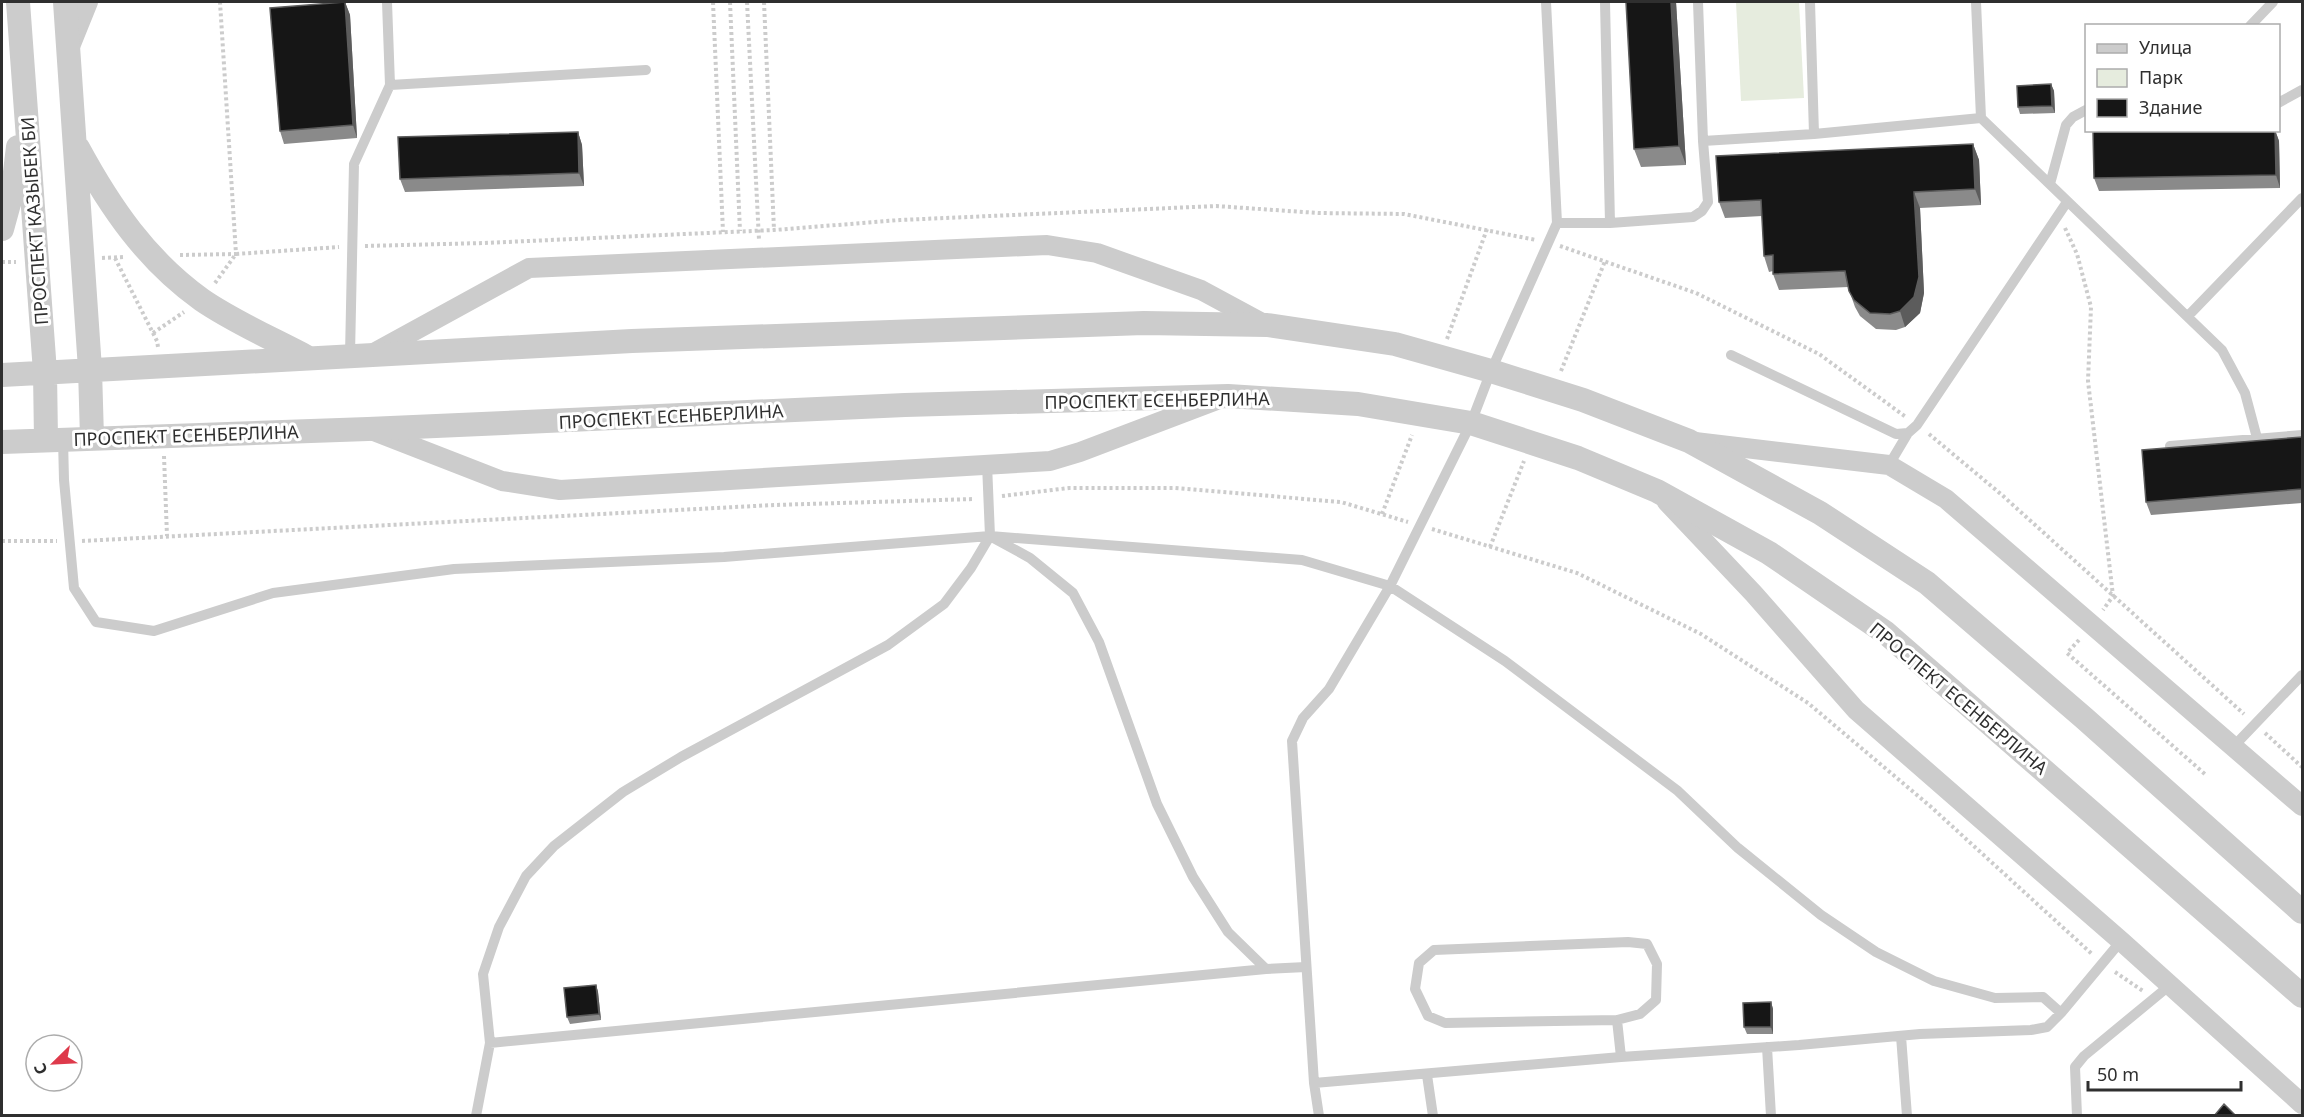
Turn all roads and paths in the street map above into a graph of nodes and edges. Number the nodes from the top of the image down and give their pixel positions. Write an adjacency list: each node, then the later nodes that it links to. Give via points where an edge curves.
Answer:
1 (18, 2): 19 (street, ПРОСПЕКТ КАЗЫБЕК БИ)
2 (64, 2): 17 (street)
3 (87, 2): 17 (street)
4 (220, 2): 39 (path, via 236,254)
5 (387, 2): 20 (lane)
6 (713, 2): 38 (path)
7 (730, 2): 37 (path)
8 (747, 2): 42 (path, via 757,230)
9 (764, 2): 36 (path)
10 (1546, 2): 32 (lane)
11 (1605, 2): 33 (lane)
12 (1698, 2): 27 (lane)
13 (1810, 2): 25 (lane)
14 (1976, 2): 24 (lane)
15 (2273, 2): 16 (lane)
16 (2252, 24)
17 (68, 52): 26 (street)
18 (646, 70): 20 (lane)
19 (24, 85): 34 (street, via 13,189); 53 (street, ПРОСПЕКТ КАЗЫБЕК БИ)
20 (390, 85): 46 (lane, via 354,164)
21 (2302, 90): 22 (lane)
22 (2280, 102)
23 (2085, 111): 28 (lane, via 2066,125)
24 (1981, 118): 25 (lane); 28 (lane)
25 (1814, 134): 27 (lane)
26 (74, 141): 39 (street, via 100,189); 40 (street)
27 (1703, 141): 33 (lane, via 1708,202 1702,211 1693,217)
28 (2050, 184): 30 (lane)
29 (2302, 198): 44 (lane)
30 (2067, 202): 31 (lane); 44 (lane)
31 (2059, 214): 60 (lane); 82 (path, via 2076,254 2091,308 2088,381)
32 (1557, 223): 33 (lane); 52 (lane)
33 (1610, 223)
34 (2, 229)
35 (1487, 229): 48 (path)
36 (774, 230)
37 (740, 231)
38 (723, 232)
39 (150, 255): 41 (path); 49 (street, via 202,300)
40 (82, 258): 41 (path); 51 (street)
41 (115, 258): 50 (path, via 157,341)
42 (762, 258): 45 (street, via 1047,245 1097,253 1201,290); 46 (street, via 530,268)
43 (1605, 261): 55 (path)
44 (2188, 315): 64 (lane, via 2232,364)
45 (1267, 325): 46 (street, via 1144,323); 48 (street, via 1395,344)
46 (360, 355): 49 (street)
47 (1731, 355): 60 (lane, via 1896,434)
48 (1440, 356): 52 (street)
49 (307, 357): 50 (street)
50 (160, 365): 51 (street)
51 (90, 369): 53 (street); 63 (street)
52 (1491, 371): 55 (street); 58 (lane)
53 (45, 372): 54 (street); 65 (street, ПРОСПЕКТ КАЗЫБЕК БИ)
54 (2, 375)
55 (1553, 391): 66 (street)
56 (1228, 396): 57 (street, ПРОСПЕКТ ЕСЕНБЕРЛИНА, via 1358,404); 59 (street, ПРОСПЕКТ ЕСЕНБЕРЛИНА, via 905,405); 70 (street, via 1050,461)
57 (1419, 415): 58 (street, ПРОСПЕКТ ЕСЕНБЕРЛИНА); 74 (path)
58 (1471, 423): 68 (street, ПРОСПЕКТ ЕСЕНБЕРЛИНА); 75 (lane)
59 (368, 429): 62 (street, ПРОСПЕКТ ЕСЕНБЕРЛИНА); 70 (street, via 502,480 560,489)
60 (1908, 433): 71 (lane)
61 (2302, 435): 64 (lane)
62 (163, 436): 63 (street, ПРОСПЕКТ ЕСЕНБЕРЛИНА); 76 (path)
63 (92, 438): 65 (street, ПРОСПЕКТ ЕСЕНБЕРЛИНА)
64 (2258, 438): 69 (lane)
65 (55, 440): 67 (street, ПРОСПЕКТ ЕСЕНБЕРЛИНА); 79 (lane, via 64,480)
66 (1689, 441): 71 (street); 88 (street, via 1820,513 1927,583)
67 (2, 442)
68 (1532, 443): 72 (street, ПРОСПЕКТ ЕСЕНБЕРЛИНА); 80 (path)
69 (2170, 446)
70 (987, 464): 73 (lane)
71 (1889, 465): 83 (street, via 1946,499)
72 (1657, 491): 89 (street, via 1856,710); 94 (street, ПРОСПЕКТ ЕСЕНБЕРЛИНА, via 1769,553 1886,633)
73 (988, 498): 74 (path, via 1069,488 1175,488 1341,502); 76 (path); 77 (lane)
74 (1382, 514): 75 (path)
75 (1420, 525): 80 (path); 81 (lane)
76 (167, 536): 79 (path)
77 (990, 536): 79 (lane, via 724,557 454,569 273,592 154,631 96,622 74,588); 81 (lane, via 1302,560); 92 (lane, via 1030,558 1073,593 1099,642 1157,804 1193,878 1228,932); 98 (lane, via 945,604 888,645 681,757 623,792 554,846 526,876 500,927 483,974)
78 (2, 541): 79 (path)
79 (69, 541)
80 (1490, 547): 90 (path, via 1577,573 1701,634 1808,703 1930,806)
81 (1390, 586): 91 (lane, via 1329,689 1303,718 1292,741); 95 (lane, via 1505,661 1678,791 1738,848 1821,915 1876,952 1934,981 1995,998 2043,997)
82 (2114, 596)
83 (2093, 625): 85 (street); 86 (path, via 2067,653)
84 (2302, 675): 85 (lane)
85 (2234, 746): 87 (street)
86 (2206, 775)
87 (2302, 806)
88 (2302, 912)
89 (2121, 941): 90 (lane); 93 (street)
90 (2103, 963): 93 (path); 95 (lane)
91 (1306, 967): 92 (lane); 102 (lane)
92 (1266, 969): 98 (lane)
93 (2162, 992): 103 (street); 109 (lane, via 2075,1067)
94 (2302, 996)
95 (2061, 1013): 97 (lane, via 2047,1027 2031,1030)
96 (1617, 1020): 96 (lane, via 1445,1023 1428,1016 1415,989 1419,963 1434,950 1647,944 1657,964 1656,1000 1640,1014); 100 (lane)
97 (1902, 1035): 99 (lane); 108 (lane)
98 (490, 1042): 104 (lane)
99 (1767, 1047): 100 (lane); 107 (lane)
100 (1621, 1057): 101 (lane)
101 (1427, 1075): 102 (lane); 106 (lane)
102 (1314, 1083): 105 (lane)
103 (2302, 1104)
104 (476, 1116)
105 (1319, 1116)
106 (1433, 1116)
107 (1771, 1116)
108 (1907, 1116)
109 (2077, 1116)

